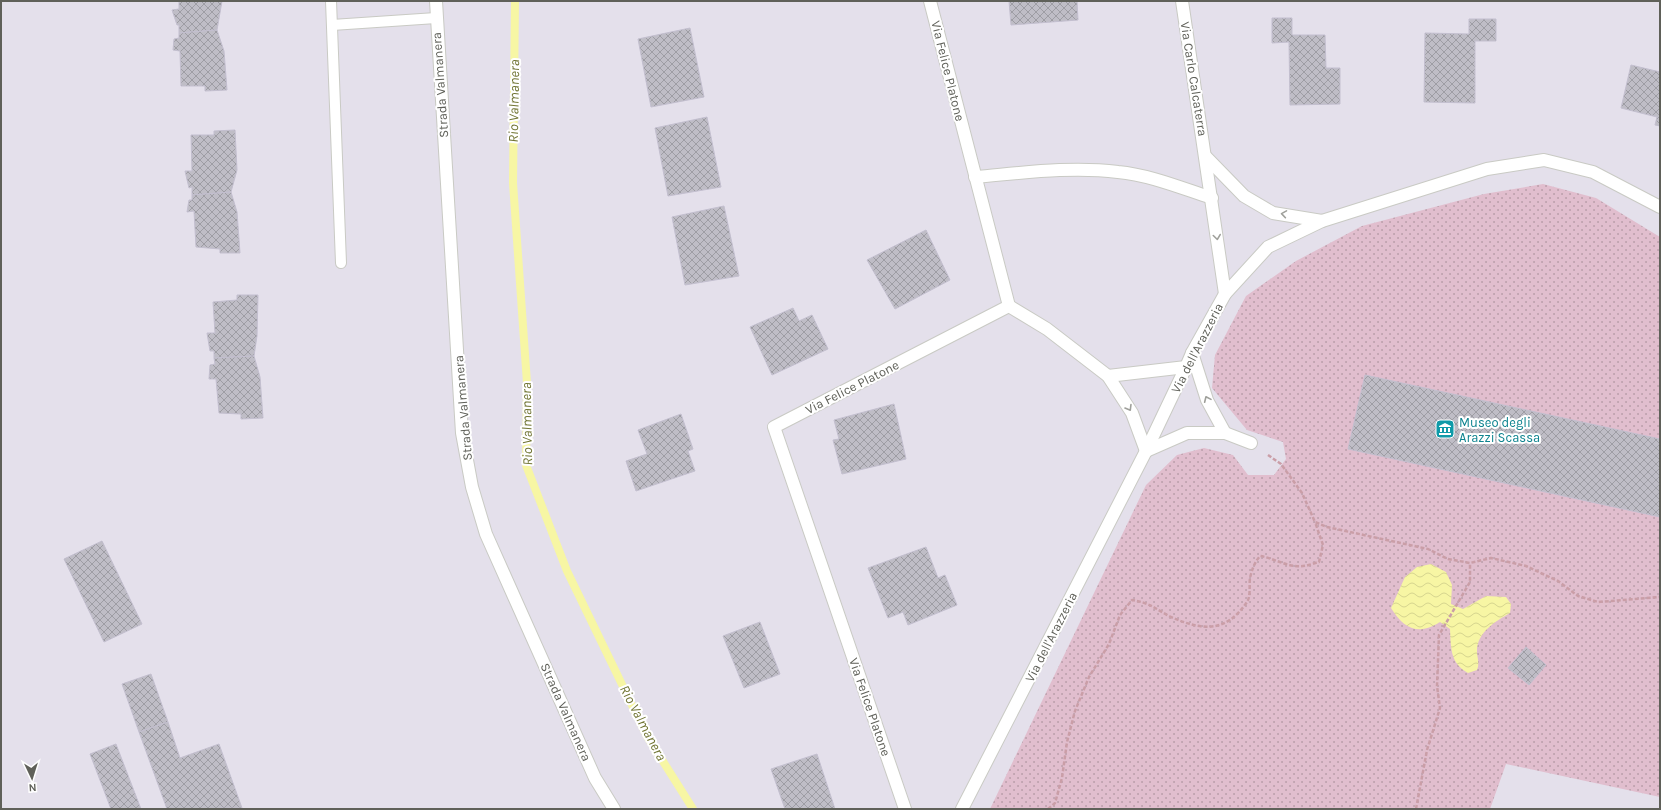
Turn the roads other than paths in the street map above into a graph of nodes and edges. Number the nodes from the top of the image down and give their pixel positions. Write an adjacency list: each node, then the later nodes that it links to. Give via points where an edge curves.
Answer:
1 (331, 1): 6 (lane)
2 (436, 1): 5 (street, Strada Valmanera)
3 (930, 1): 8 (street, Via Felice Platone)
4 (1182, 1): 7 (street, Via Carlo Calcaterra)
5 (436, 18): 6 (lane); 21 (street, Strada Valmanera, via 462,433 472,487 486,534 595,778)
6 (332, 25): 12 (lane)
7 (1206, 157): 9 (street, Via Carlo Calcaterra); 11 (street, one-way to 7, via 1273,213 1244,196)
8 (975, 177): 9 (street, via 1065,170 1118,172 1165,182); 14 (street, Via Felice Platone)
9 (1212, 198): 13 (street, Via Carlo Calcaterra, one-way to 13)
10 (1660, 207): 11 (street, Via dell'Arazzeria, via 1593,172 1544,160 1487,169)
11 (1322, 220): 13 (street, Via dell'Arazzeria, via 1268,247)
12 (341, 263)
13 (1225, 294): 15 (street, Via dell'Arazzeria)
14 (1009, 306): 17 (street, via 1047,329); 22 (street, Via Felice Platone, via 774,427)
15 (1192, 353): 16 (street, Via dell'Arazzeria); 18 (street, one-way to 15, via 1208,400)
16 (1186, 367): 17 (street); 20 (street, Via dell'Arazzeria)
17 (1108, 376): 20 (street, one-way to 20, via 1132,413)
18 (1225, 433): 19 (street); 20 (street, via 1187,433)
19 (1251, 443)
20 (1146, 450): 23 (street, Via dell'Arazzeria)
21 (614, 809)
22 (906, 809)
23 (962, 809)

